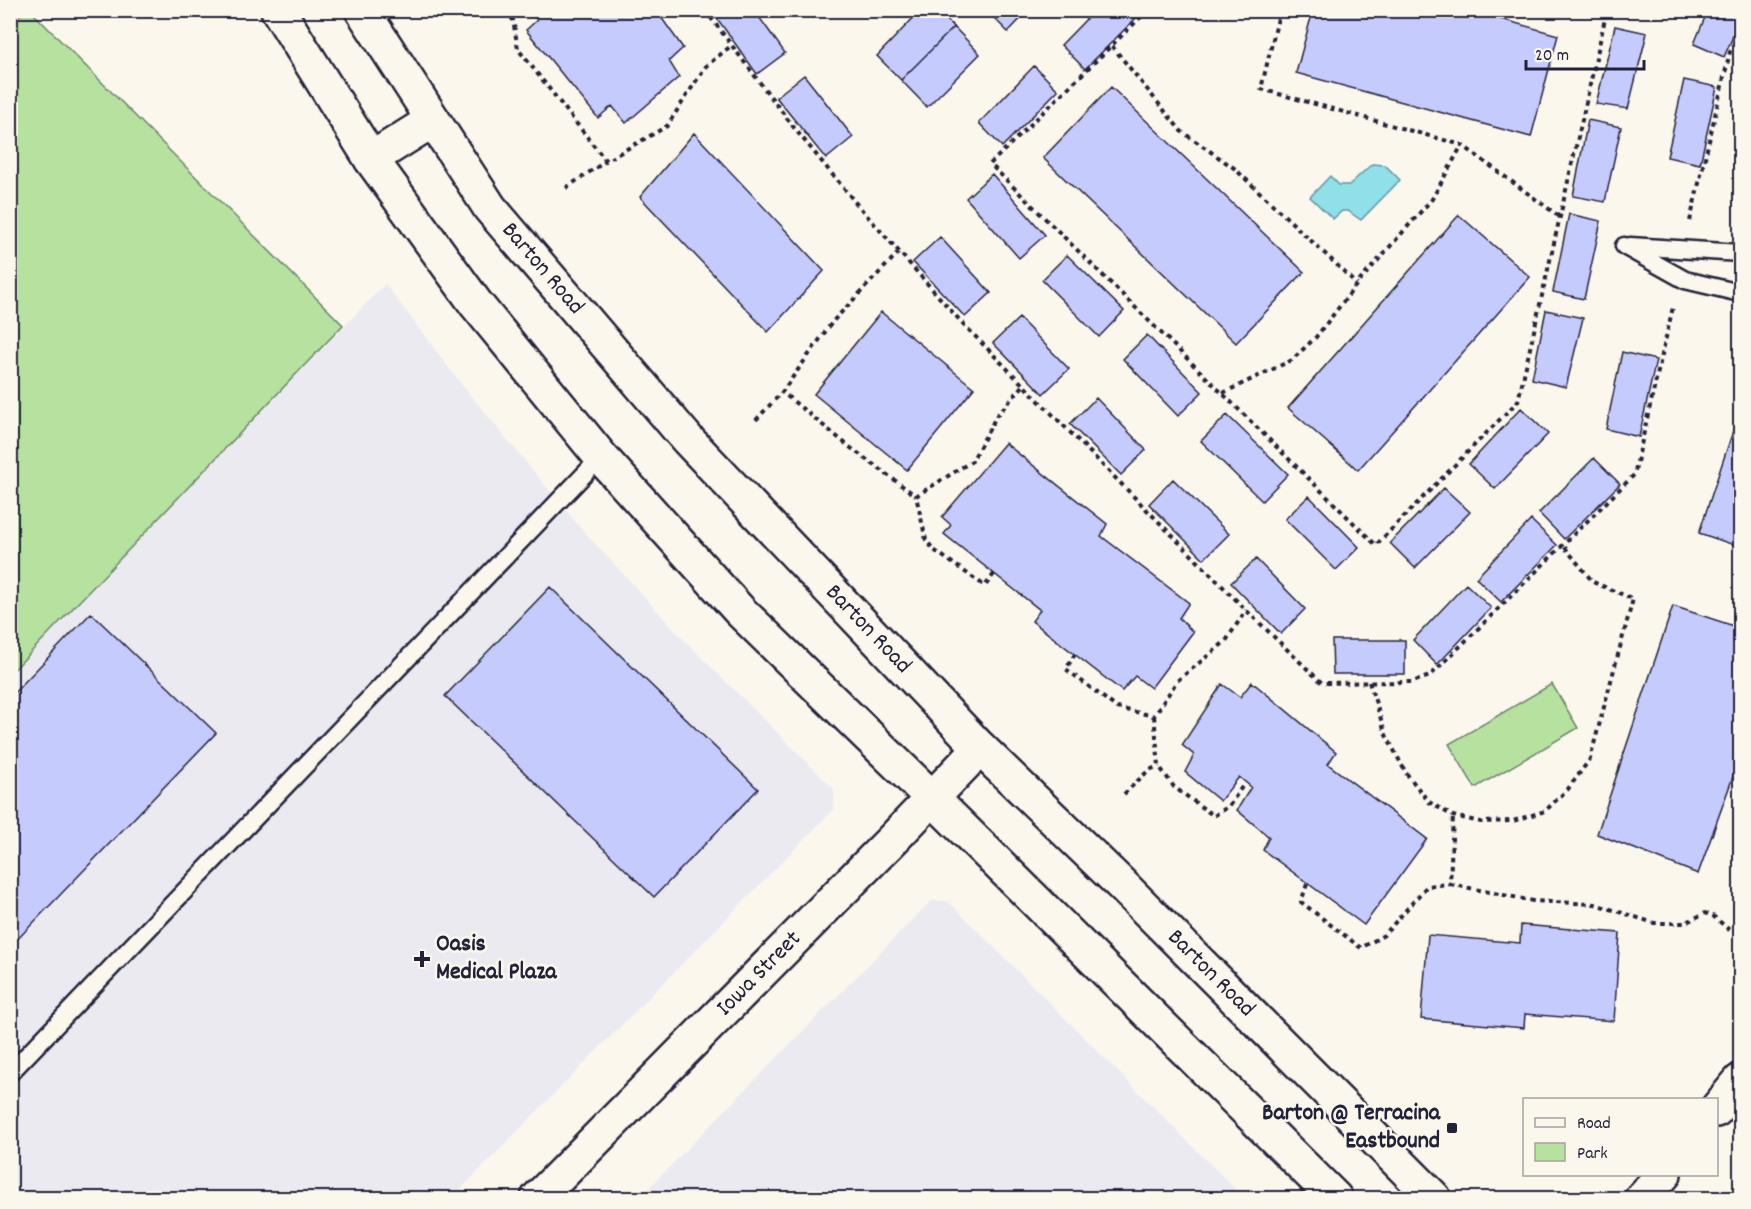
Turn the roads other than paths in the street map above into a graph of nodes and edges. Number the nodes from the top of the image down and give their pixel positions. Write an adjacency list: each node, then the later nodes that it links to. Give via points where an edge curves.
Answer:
1 (278, 10): 4 (main road)
2 (362, 10): 3 (main road, Barton Road)
3 (433, 120): 4 (main road); 8 (main road, Barton Road, via 490,208 688,440)
4 (371, 159): 7 (main road, via 476,304)
5 (1740, 253): 6 (lane, via 1623,246 1685,280)
6 (1740, 293)
7 (600, 457): 9 (main road, via 740,611); 10 (lane)
8 (980, 748): 9 (main road, Iowa Street); 16 (main road, Barton Road)
9 (932, 798): 14 (main road, Iowa Street); 15 (main road)
10 (10, 1073)
11 (1740, 1080): 12 (main road)
12 (1718, 1108)
13 (1662, 1176): 17 (main road)
14 (538, 1198)
15 (1335, 1198)
16 (1434, 1198)
17 (1642, 1198)

